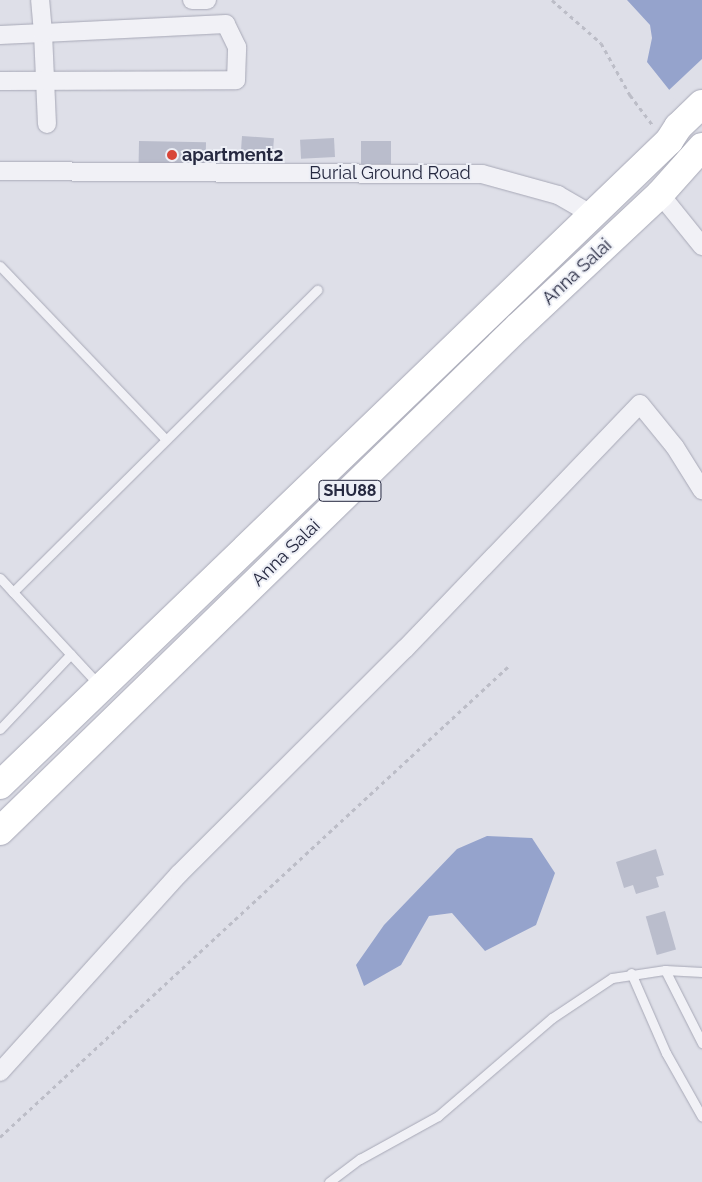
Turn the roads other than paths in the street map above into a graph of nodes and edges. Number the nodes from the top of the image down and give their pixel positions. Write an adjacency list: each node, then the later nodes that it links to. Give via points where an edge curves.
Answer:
1 (40, 0): 4 (street)
2 (192, 0): 3 (street)
3 (207, 0)
4 (43, 33): 5 (street); 7 (street); 7 (street, via 226,24 237,47 236,80)
5 (0, 36)
6 (0, 80): 7 (street)
7 (45, 80): 9 (street)
8 (702, 104): 13 (main road, Anna Salai / SHU88)
9 (47, 124)
10 (701, 148): 12 (main road, Anna Salai / SHU88)
11 (0, 171): 13 (street, Burial Ground Road, via 482,174 558,195)
12 (660, 194): 14 (street); 25 (main road, Anna Salai / SHU88, via 518,327)
13 (591, 214): 22 (main road, Anna Salai / SHU88)
14 (702, 246)
15 (0, 266): 17 (lane)
16 (317, 290): 17 (lane)
17 (166, 440): 20 (lane)
18 (702, 490): 30 (street, via 675,447 640,404 405,649 179,874)
19 (0, 578): 20 (lane)
20 (13, 592): 21 (lane)
21 (71, 654): 22 (lane); 23 (lane)
22 (102, 688): 24 (main road, Anna Salai / SHU88)
23 (0, 729)
24 (0, 785)
25 (0, 831)
26 (666, 970): 27 (lane); 28 (lane); 29 (lane)
27 (702, 972)
28 (632, 973): 31 (lane, via 666,1053); 32 (lane, via 612,978 583,995 438,1116 360,1159)
29 (702, 1043)
30 (0, 1072)
31 (702, 1117)
32 (329, 1182)

